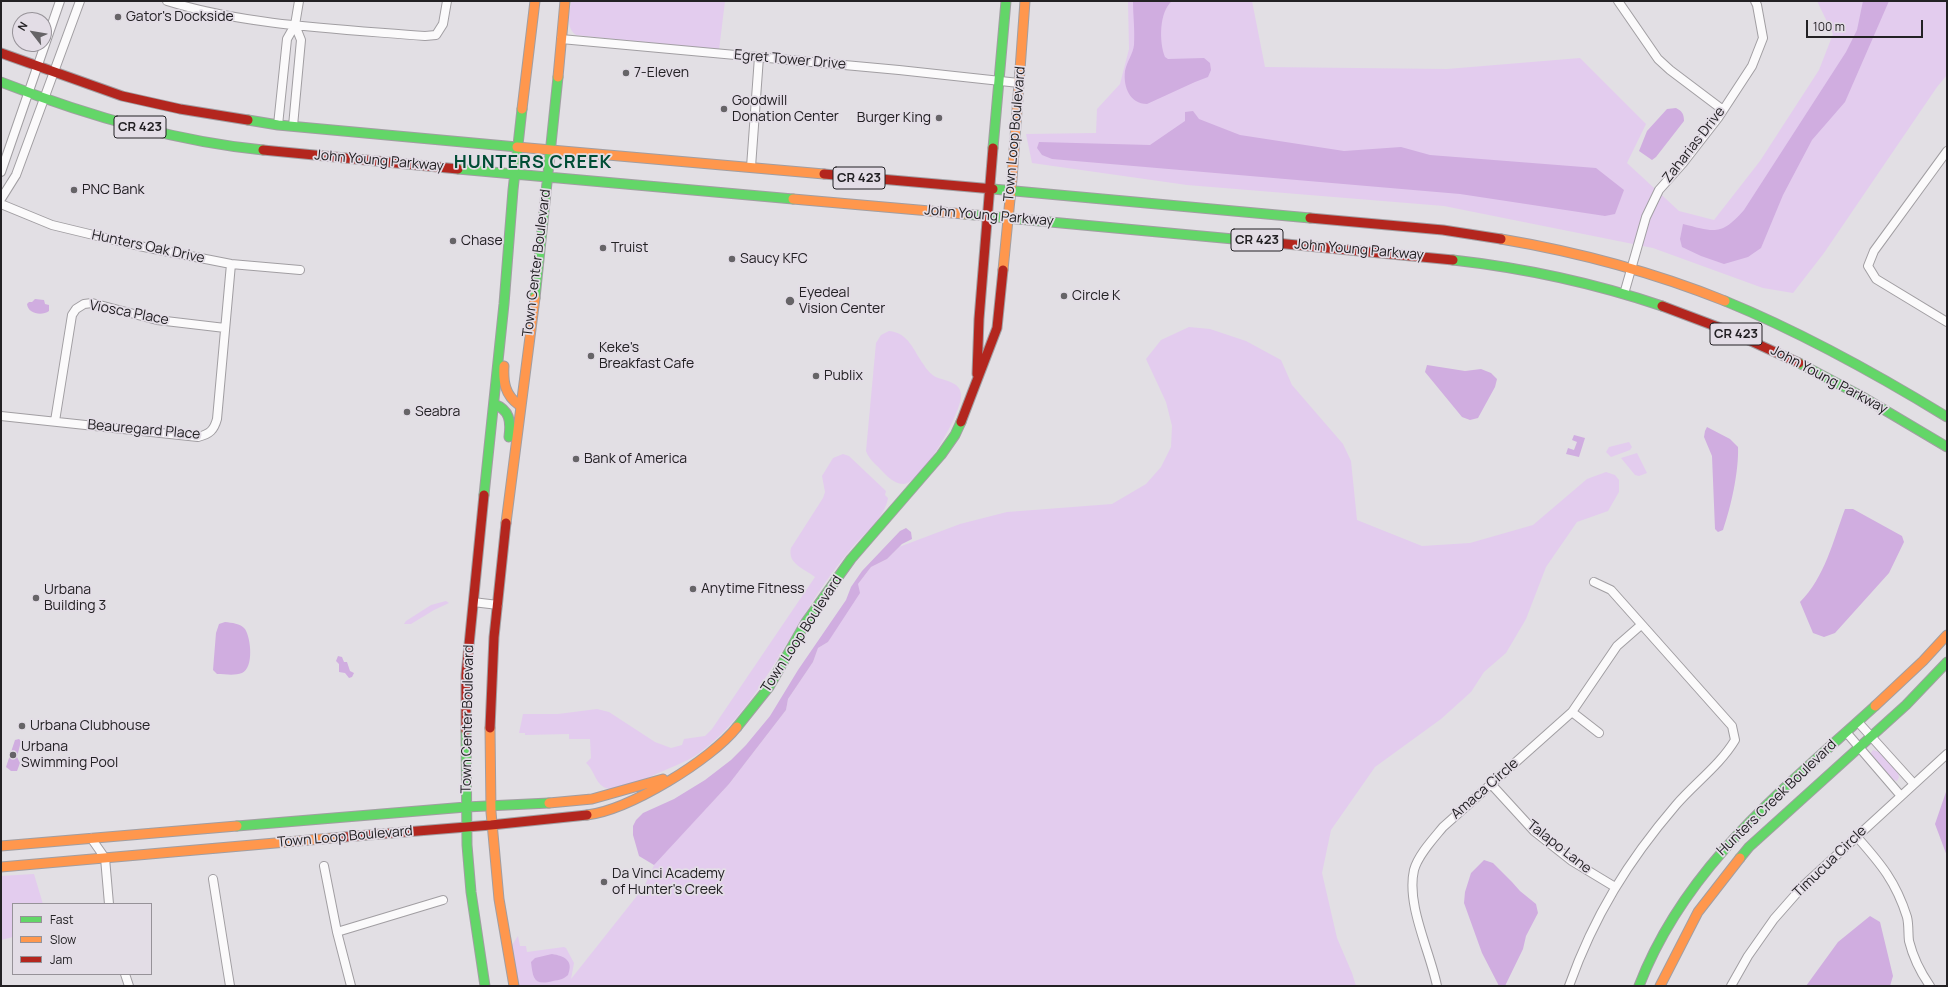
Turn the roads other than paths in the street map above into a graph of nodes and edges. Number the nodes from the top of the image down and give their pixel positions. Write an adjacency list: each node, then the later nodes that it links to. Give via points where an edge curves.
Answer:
1 (60, 1): 16 (street)
2 (80, 1): 17 (street)
3 (167, 1): 12 (street, via 226,15)
4 (299, 1): 12 (street)
5 (447, 1): 12 (street, via 443,24 436,35)
6 (535, 1): 26 (main road, Town Center Boulevard)
7 (565, 1): 13 (main road, Town Center Boulevard)
8 (1006, 1): 18 (main road, Town Loop Boulevard)
9 (1025, 1): 20 (main road, Town Loop Boulevard)
10 (1618, 1): 23 (street, via 1658,59)
11 (1755, 1): 23 (street, Zaharias Drive, via 1763,38 1752,66)
12 (295, 25): 24 (street, via 287,39); 25 (street, via 301,40)
13 (561, 40): 15 (street, Egret Tower Drive); 27 (main road, Town Center Boulevard)
14 (1, 53): 16 (main road, John Young Parkway / CR 423)
15 (759, 57): 18 (street, Egret Tower Drive); 29 (street)
16 (37, 67): 17 (main road, John Young Parkway / CR 423); 21 (street)
17 (53, 73): 22 (street); 24 (main road, John Young Parkway / CR 423, via 122,96 166,107)
18 (1000, 80): 20 (street, Egret Tower Drive); 33 (main road, Town Loop Boulevard)
19 (1, 82): 21 (main road, John Young Parkway / CR 423)
20 (1019, 83): 34 (main road, Town Loop Boulevard)
21 (28, 93): 22 (main road, John Young Parkway / CR 423); 30 (street)
22 (45, 99): 31 (main road, John Young Parkway / CR 423, via 154,131 236,147); 35 (street, via 16,175)
23 (1723, 110): 40 (street, Zaharias Drive, via 1659,190 1646,217)
24 (278, 125): 25 (main road, John Young Parkway / CR 423)
25 (293, 126): 26 (main road, John Young Parkway / CR 423)
26 (518, 147): 27 (main road, John Young Parkway / CR 423); 31 (main road, Town Center Boulevard)
27 (550, 149): 29 (main road, John Young Parkway / CR 423); 32 (main road, Town Center Boulevard)
28 (1947, 151): 45 (street, via 1874,251 1868,266 1876,279)
29 (751, 168): 33 (main road, John Young Parkway / CR 423)
30 (1, 172)
31 (515, 174): 32 (main road, John Young Parkway / CR 423); 43 (main road, Town Center Boulevard)
32 (547, 176): 37 (main road, John Young Parkway / CR 423); 50 (main road, Town Center Boulevard, via 536,287)
33 (989, 190): 34 (main road, John Young Parkway / CR 423); 37 (main road, Town Loop Boulevard)
34 (1010, 192): 38 (main road, Town Loop Boulevard); 40 (main road, John Young Parkway / CR 423, via 1443,230 1537,245)
35 (1, 199)
36 (1, 204): 39 (street, Hunters Oak Drive, via 52,225 89,235)
37 (988, 216): 38 (main road, John Young Parkway / CR 423); 44 (main road, Town Loop Boulevard)
38 (1008, 218): 42 (main road, John Young Parkway / CR 423, via 1464,260 1549,274); 47 (main road, Town Loop Boulevard)
39 (231, 264): 41 (street, Hunters Oak Drive); 46 (street, Beauregard Place)
40 (1632, 268): 42 (street, Zaharias Drive); 52 (main road, John Young Parkway / CR 423, via 1725,300 1794,330 1882,377)
41 (300, 270)
42 (1624, 294): 54 (main road, John Young Parkway / CR 423, via 1714,324 1772,349 1843,386)
43 (504, 304): 49 (main road, Town Center Boulevard); 50 (main road, Town Center Boulevard, via 509,322 503,378 511,400)
44 (980, 307): 47 (main road, via 984,318); 48 (main road, Town Loop Boulevard)
45 (1947, 322)
46 (225, 328): 53 (street, Beauregard Place, via 216,419 212,431 207,435 198,437); 53 (street, Viosca Place, via 157,320 92,303 76,308 71,319)
47 (997, 328): 48 (main road, Town Loop Boulevard)
48 (977, 382): 69 (main road, Town Loop Boulevard, via 961,421 941,456 851,559 806,622 769,687 730,736)
49 (494, 404): 55 (main road, Town Center Boulevard, via 503,407 508,414 510,427 504,486); 57 (main road, Town Center Boulevard)
50 (519, 405): 55 (main road, Town Center Boulevard)
51 (1, 416): 53 (street, Beauregard Place)
52 (1947, 417)
53 (55, 421)
54 (1947, 447)
55 (507, 511): 58 (main road, Town Center Boulevard)
56 (1594, 582): 59 (street, via 1611,590)
57 (473, 602): 58 (street); 74 (main road, Town Center Boulevard, via 466,675)
58 (498, 605): 73 (main road, Town Center Boulevard, via 490,706)
59 (1641, 625): 62 (street, Amaca Circle, via 1617,646); 84 (street, via 1732,726 1735,740 1728,752 1689,790 1648,837)
60 (1947, 635): 63 (main road, Hunters Creek Boulevard, via 1925,661)
61 (1947, 662): 66 (main road, Hunters Creek Boulevard, via 1906,705)
62 (1572, 712): 65 (street); 70 (street, Amaca Circle)
63 (1858, 722): 64 (main road, Hunters Creek Boulevard); 66 (street)
64 (1846, 732): 67 (street); 96 (main road, Hunters Creek Boulevard, via 1718,855 1680,904 1655,947)
65 (1599, 733)
66 (1871, 736): 67 (main road, Hunters Creek Boulevard); 71 (street)
67 (1858, 748): 72 (street); 97 (main road, Hunters Creek Boulevard, via 1749,848 1698,912)
68 (1947, 754): 71 (street, Timucua Circle)
69 (679, 775): 73 (main road, Town Loop Boulevard, via 592,799); 75 (main road, Town Loop Boulevard, via 625,805 595,814)
70 (1491, 784): 84 (street, Talapo Lane, via 1534,830 1572,861); 94 (street, Amaca Circle, via 1443,826 1427,846 1414,869 1414,901)
71 (1914, 784): 72 (street, Timucua Circle)
72 (1901, 796): 77 (street, Timucua Circle)
73 (490, 806): 74 (main road, Town Loop Boulevard); 75 (main road, Town Center Boulevard)
74 (466, 807): 76 (main road, Town Center Boulevard); 78 (main road, Town Loop Boulevard)
75 (491, 825): 76 (main road, Town Loop Boulevard); 93 (main road, Town Center Boulevard, via 494,874)
76 (466, 826): 80 (main road, Town Loop Boulevard); 92 (main road, Town Center Boulevard, via 471,892)
77 (1857, 837): 98 (street, Timucua Circle, via 1803,886 1774,919 1748,956); 99 (street, via 1896,886 1908,919 1909,941 1921,973)
78 (91, 838): 79 (main road, Town Loop Boulevard); 80 (street)
79 (1, 846)
80 (104, 858): 82 (main road, Town Loop Boulevard); 86 (street)
81 (324, 866): 87 (street)
82 (1, 867)
83 (213, 879): 90 (street)
84 (1615, 887): 95 (street, via 1583,948)
85 (443, 900): 87 (street)
86 (109, 903)
87 (337, 932): 91 (street)
88 (125, 975): 89 (street)
89 (128, 986)
90 (230, 986)
91 (351, 986)
92 (485, 986)
93 (514, 986)
94 (1437, 986)
95 (1569, 986)
96 (1639, 986)
97 (1660, 986)
98 (1732, 986)
99 (1930, 986)

